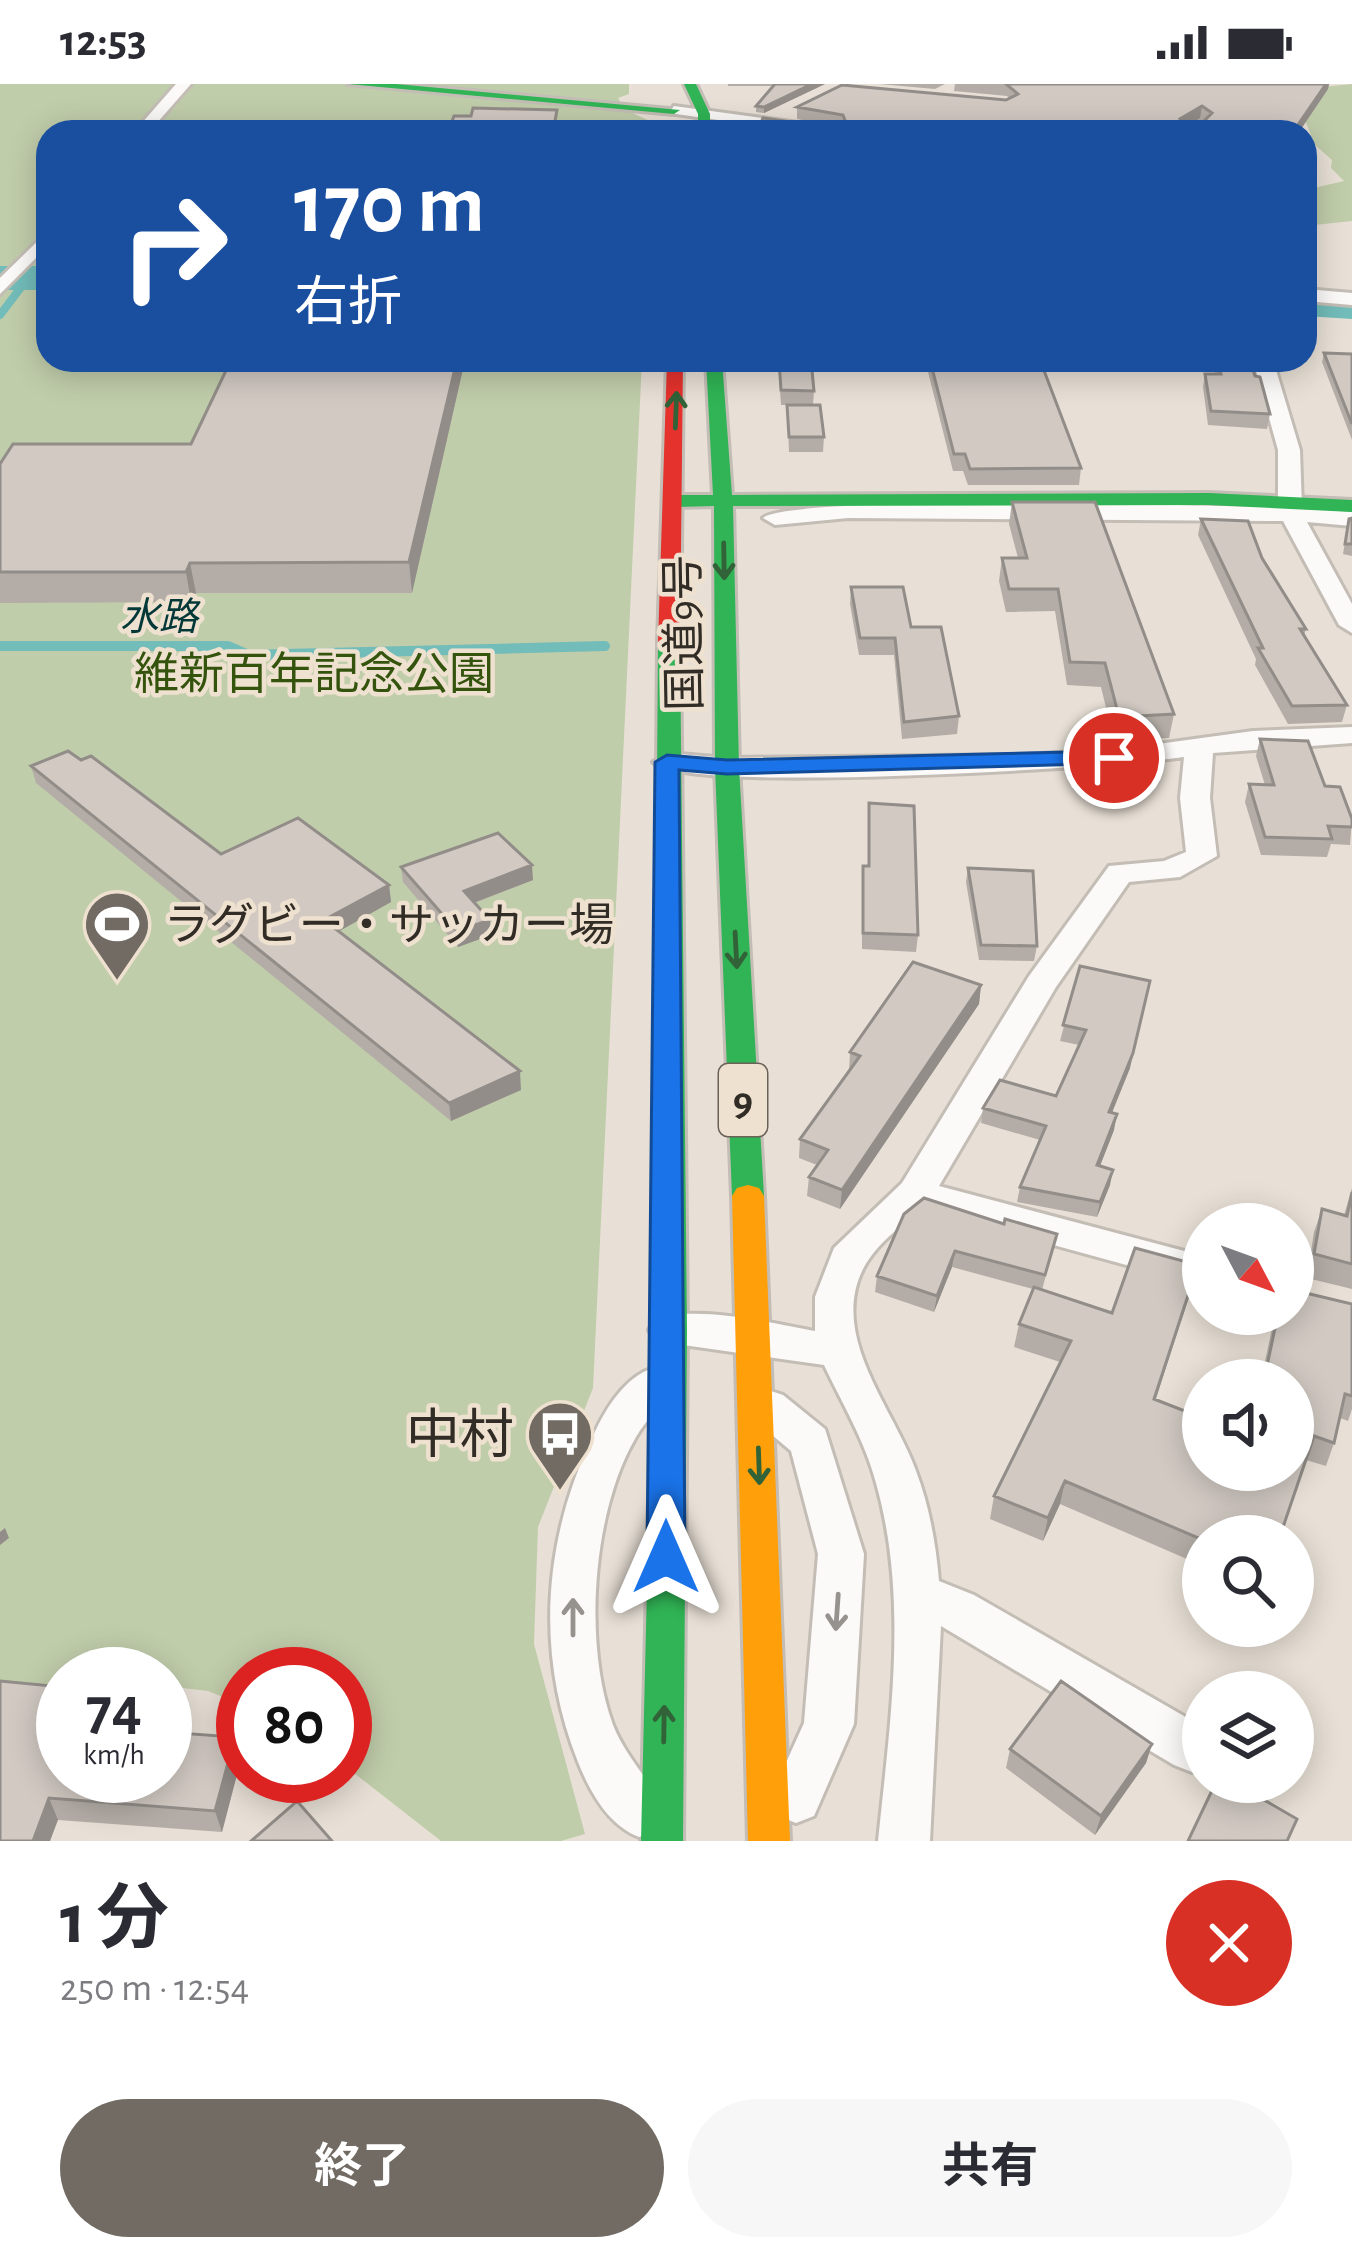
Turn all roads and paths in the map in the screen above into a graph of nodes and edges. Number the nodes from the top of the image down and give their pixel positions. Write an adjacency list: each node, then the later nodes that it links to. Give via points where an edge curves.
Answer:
1 (184, 84): 7 (street)
2 (354, 84): 8 (main road)
3 (662, 84): 9 (main road)
4 (689, 84): 6 (main road)
5 (795, 109): 11 (street)
6 (711, 116): 10 (street); 10 (street)
7 (152, 120)
8 (665, 120)
9 (674, 120)
10 (744, 120)
11 (773, 120)
12 (36, 249): 13 (street)
13 (0, 289)
14 (1317, 296): 15 (street)
15 (1352, 299)
16 (1317, 313): 17 (street)
17 (1352, 315)
18 (675, 372): 21 (main road, 国道9号 / 9, one-way to 18)
19 (715, 372): 22 (main road, 国道9号 / 9)
20 (1266, 372): 24 (street, via 1289,450)
21 (676, 501): 22 (main road); 30 (main road, 国道9号 / 9)
22 (723, 501): 24 (main road); 31 (main road, 国道9号 / 9, one-way to 31)
23 (1352, 506): 24 (main road)
24 (1290, 508): 25 (street); 26 (street); 27 (street)
25 (775, 518)
26 (1352, 519)
27 (1352, 625)
28 (1352, 735): 29 (street)
29 (1199, 748): 31 (street, via 1020,764); 32 (street, via 1202,856 1169,870 1120,873 1041,983)
30 (667, 762): 31 (street); 35 (main road, 国道9号 / 9)
31 (727, 767): 34 (main road, 国道9号 / 9, one-way to 34)
32 (915, 1193): 33 (street); 36 (street, via 851,1246 831,1307)
33 (1182, 1265)
34 (755, 1336): 35 (street); 36 (street); 37 (main road, 国道9号 / 9)
35 (669, 1351): 40 (main road, 国道9号 / 9, one-way to 35); 40 (street, one-way to 35, via 622,1797 589,1730 572,1628 576,1544 604,1459)
36 (838, 1351): 38 (street, via 898,1484)
37 (757, 1398): 41 (main road, 国道9号 / 9, one-way to 41); 41 (street, one-way to 41, via 810,1442 841,1554 829,1724 802,1791)
38 (916, 1593): 39 (street); 42 (street, via 921,1631)
39 (1182, 1742)
40 (662, 1837)
41 (769, 1838)
42 (904, 1841)

